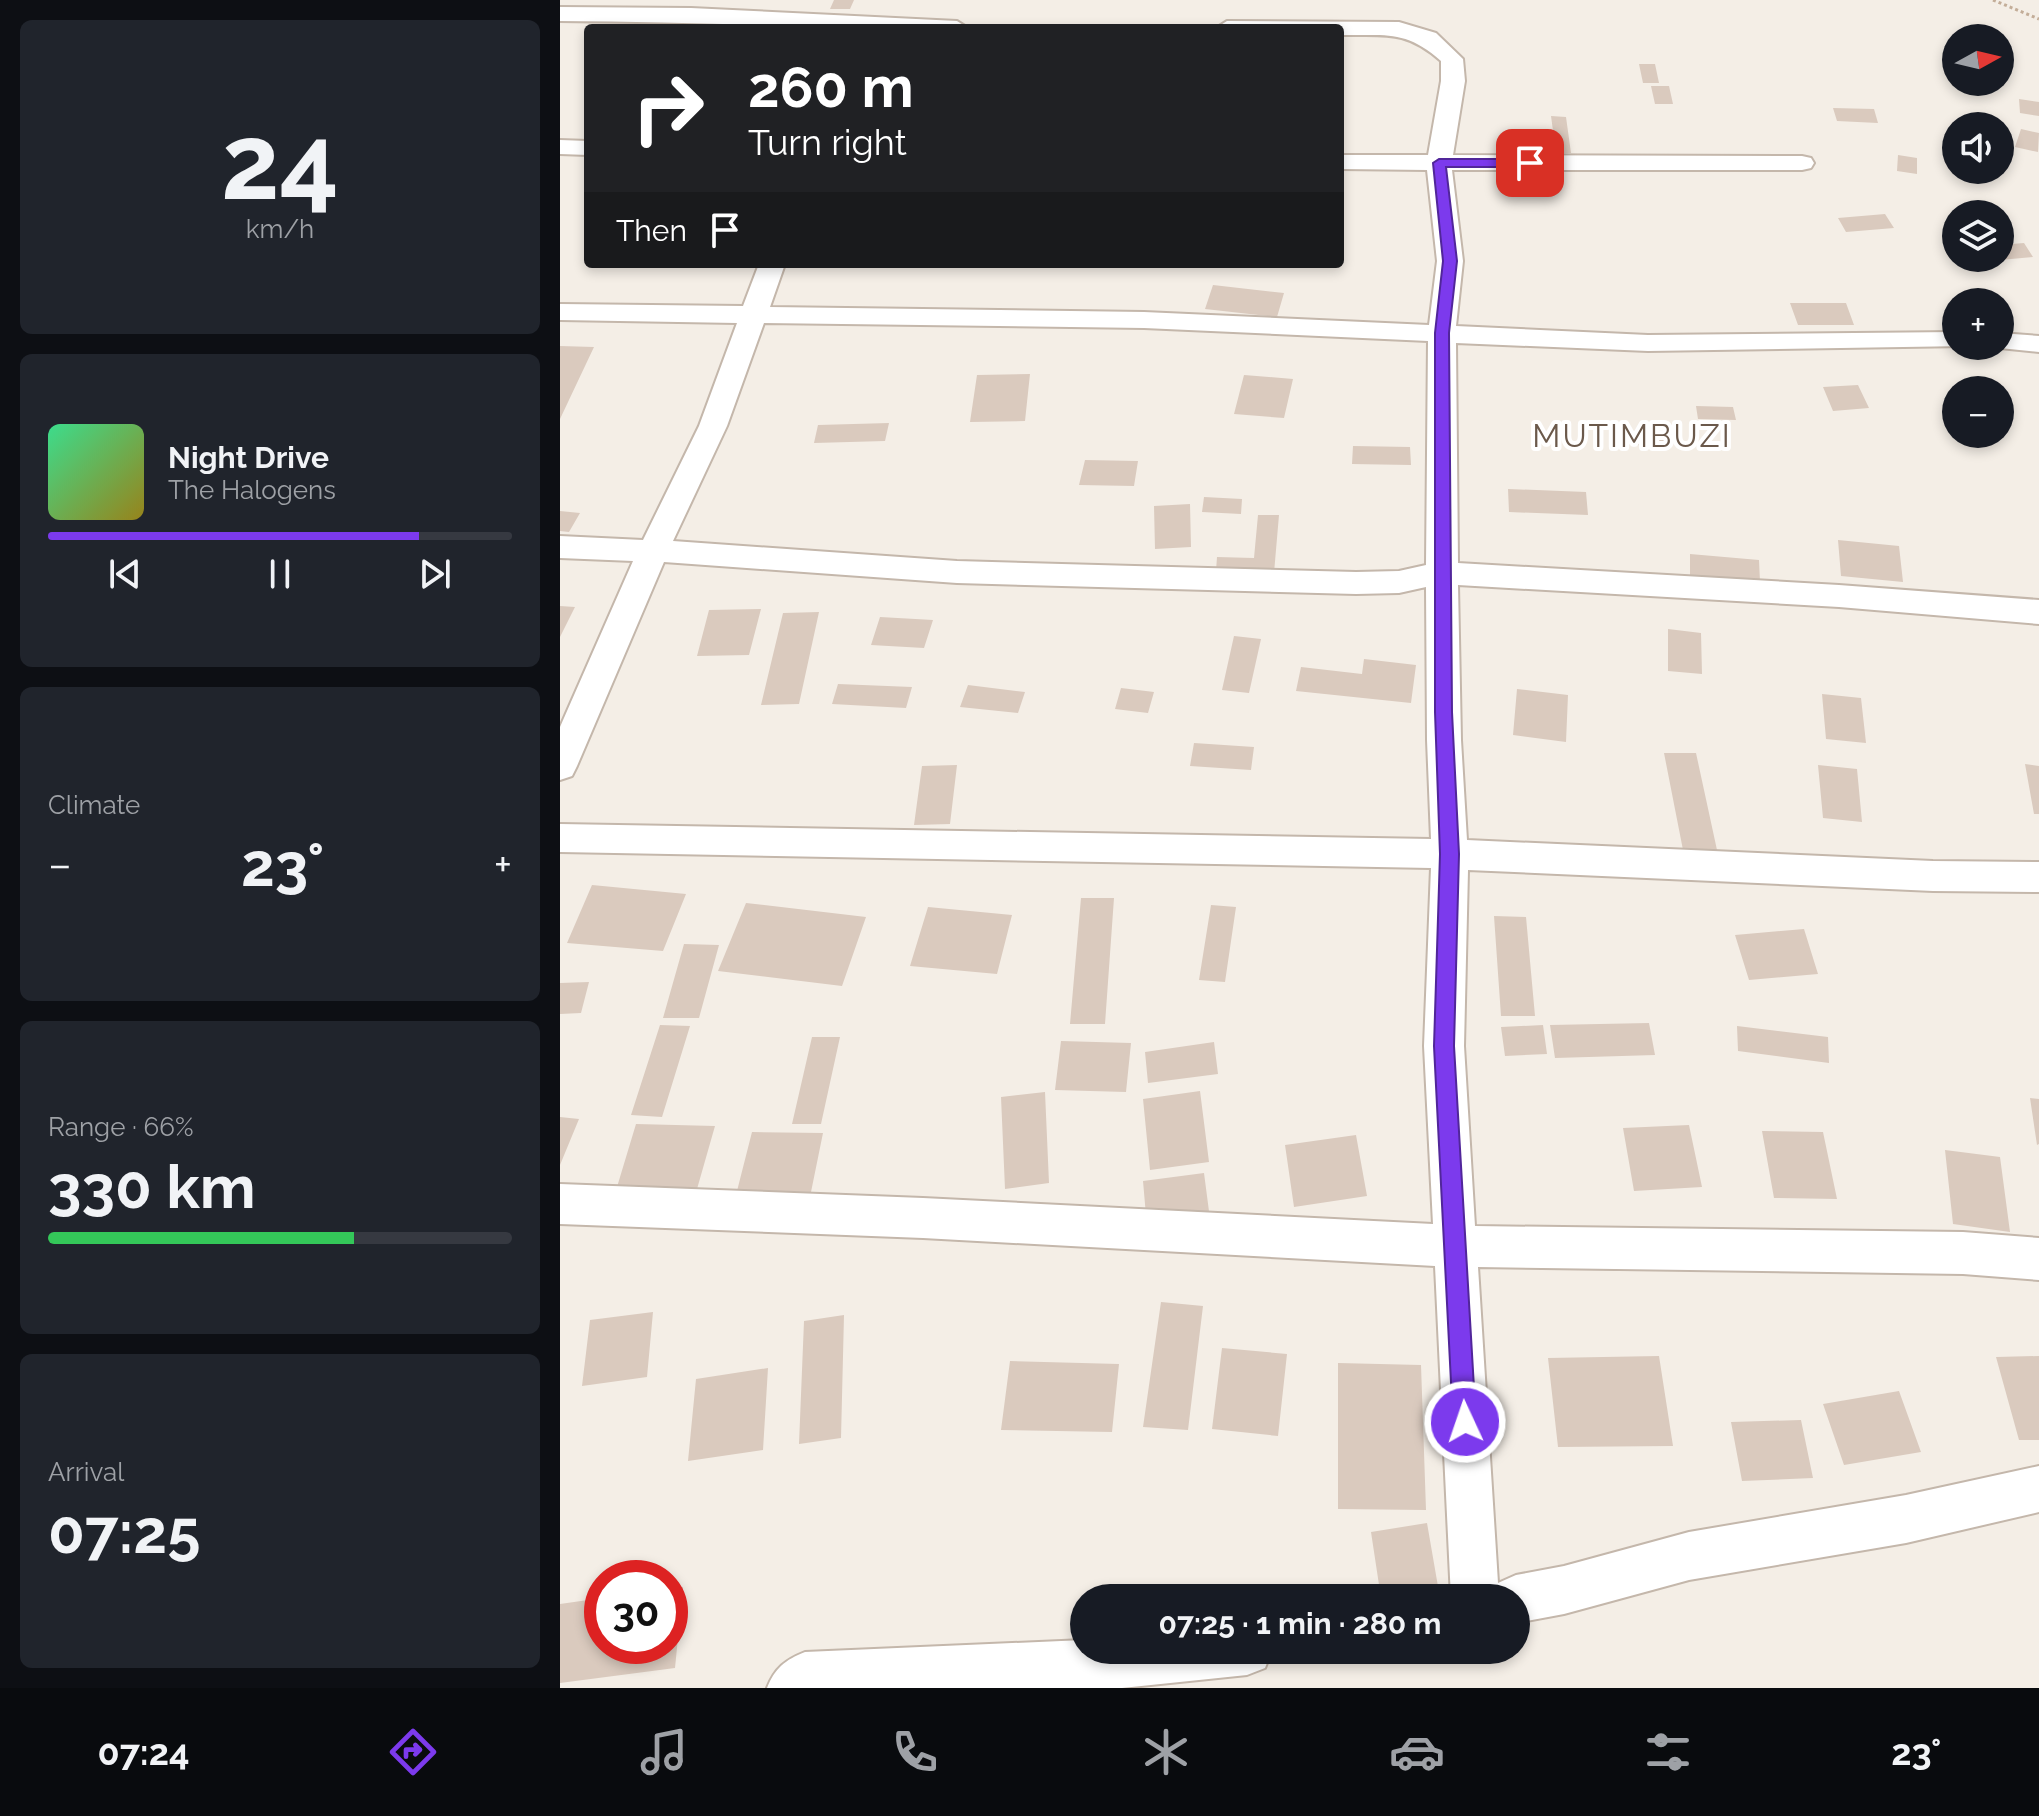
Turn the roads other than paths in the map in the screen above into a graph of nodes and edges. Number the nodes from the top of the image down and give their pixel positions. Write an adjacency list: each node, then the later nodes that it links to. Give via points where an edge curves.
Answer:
1 (560, 14): 2 (street)
2 (838, 24)
3 (1344, 27): 7 (street, via 1399,29 1428,38 1452,59)
4 (560, 147): 5 (street)
5 (584, 148)
6 (1344, 162): 7 (street)
7 (1439, 163): 8 (street); 12 (street, via 1450,261)
8 (1802, 163)
9 (770, 268): 11 (street)
10 (560, 312): 11 (street)
11 (750, 316): 12 (street, via 1144,320); 17 (street, via 713,426)
12 (1442, 333): 13 (street, via 1648,343); 18 (street)
13 (1942, 340)
14 (2014, 342): 15 (street)
15 (2039, 344)
16 (560, 547): 17 (street)
17 (654, 549): 18 (street, via 760,561 980,573 1356,583); 20 (street)
18 (1442, 573): 19 (street); 22 (street)
19 (2039, 612)
20 (560, 766)
21 (560, 838): 22 (street)
22 (1450, 854): 23 (street); 25 (street, via 1444,1046)
23 (2039, 877)
24 (560, 1204): 25 (street)
25 (1455, 1246): 26 (street, via 1963,1253); 28 (street)
26 (2039, 1259)
27 (2039, 1489): 29 (street, via 1906,1519 1689,1556)
28 (1474, 1584)
29 (1530, 1596)
30 (1101, 1664): 31 (street, via 805,1677)
31 (792, 1688)

